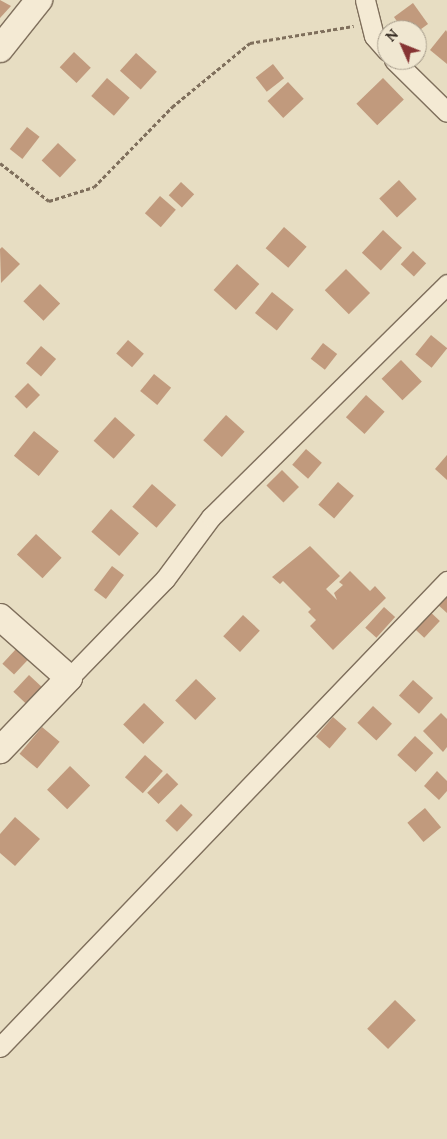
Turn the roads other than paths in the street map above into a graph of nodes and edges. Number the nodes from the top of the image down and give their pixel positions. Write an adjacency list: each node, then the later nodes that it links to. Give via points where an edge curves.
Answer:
1 (39, 0): 4 (main road)
2 (365, 0): 3 (street)
3 (377, 39)
4 (0, 50)
5 (404, 70): 6 (street)
6 (447, 112)
7 (447, 284): 10 (street, via 211,517 165,579)
8 (447, 581): 12 (street)
9 (0, 618): 10 (main road)
10 (69, 678): 11 (main road)
11 (0, 750)
12 (0, 1047)

